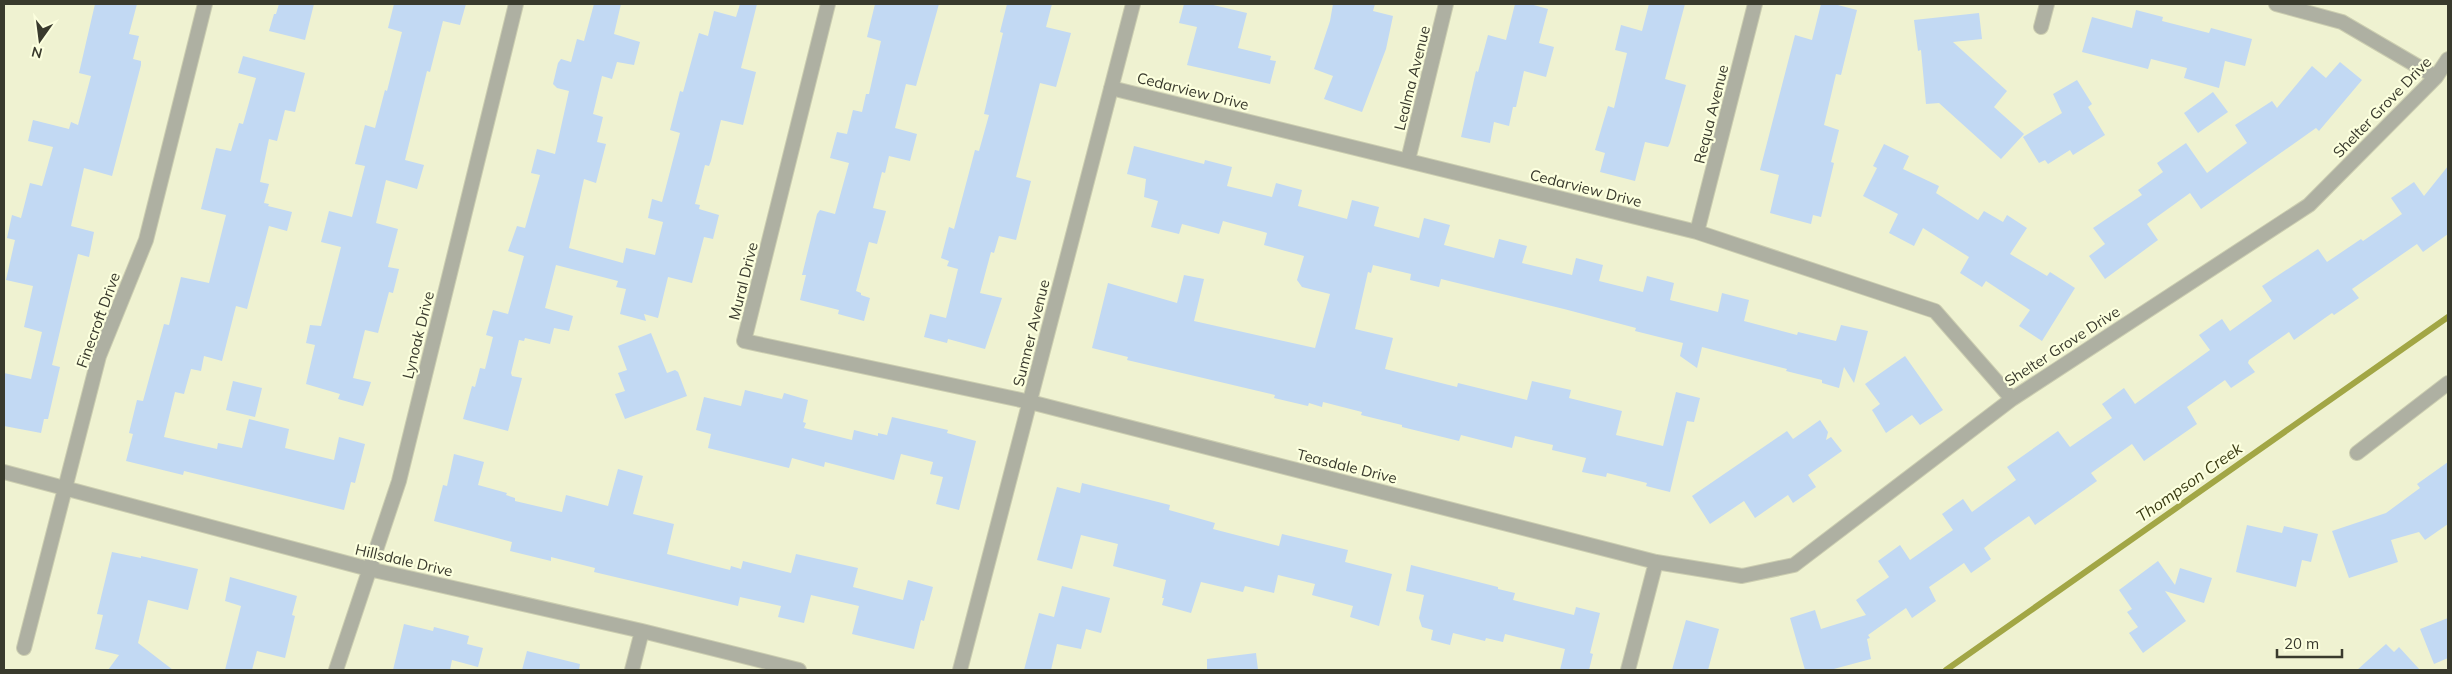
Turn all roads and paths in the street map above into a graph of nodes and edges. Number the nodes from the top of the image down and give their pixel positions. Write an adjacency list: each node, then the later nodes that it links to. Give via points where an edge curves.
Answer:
1 (205, 4): 20 (street, Finecroft Drive, via 146,240 99,356)
2 (516, 4): 22 (street, Lynoak Drive, via 399,481)
3 (828, 4): 17 (street, Mural Drive, via 744,341)
4 (1133, 4): 12 (street, Sumner Avenue)
5 (1446, 4): 13 (street, Lealma Avenue)
6 (1755, 4): 14 (street, Requa Avenue)
7 (2047, 4): 9 (street)
8 (2276, 4): 11 (street, via 2342,22)
9 (2041, 27)
10 (2448, 59): 11 (street, Shelter Grove Drive)
11 (2436, 77): 16 (street, Shelter Grove Drive, via 2309,205)
12 (1111, 88): 13 (street, Cedarview Drive); 17 (street, Sumner Avenue)
13 (1408, 160): 14 (street, Cedarview Drive)
14 (1698, 232): 16 (street, Cedarview Drive, via 1935,311)
15 (2448, 383): 18 (street)
16 (2012, 399): 21 (street, Shelter Grove Drive, via 1794,565 1742,576)
17 (1030, 402): 21 (street, Teasdale Drive); 28 (street, Sumner Avenue)
18 (2357, 453)
19 (4, 472): 20 (street, Hillsdale Drive)
20 (65, 487): 22 (street, Hillsdale Drive); 24 (street, Finecroft Drive)
21 (1656, 562): 29 (street)
22 (369, 569): 23 (street, Hillsdale Drive); 25 (street, Lynoak Drive)
23 (642, 631): 26 (street); 27 (street, Hillsdale Drive)
24 (24, 648)
25 (336, 670)
26 (632, 670)
27 (800, 670)
28 (960, 670)
29 (1628, 670)

